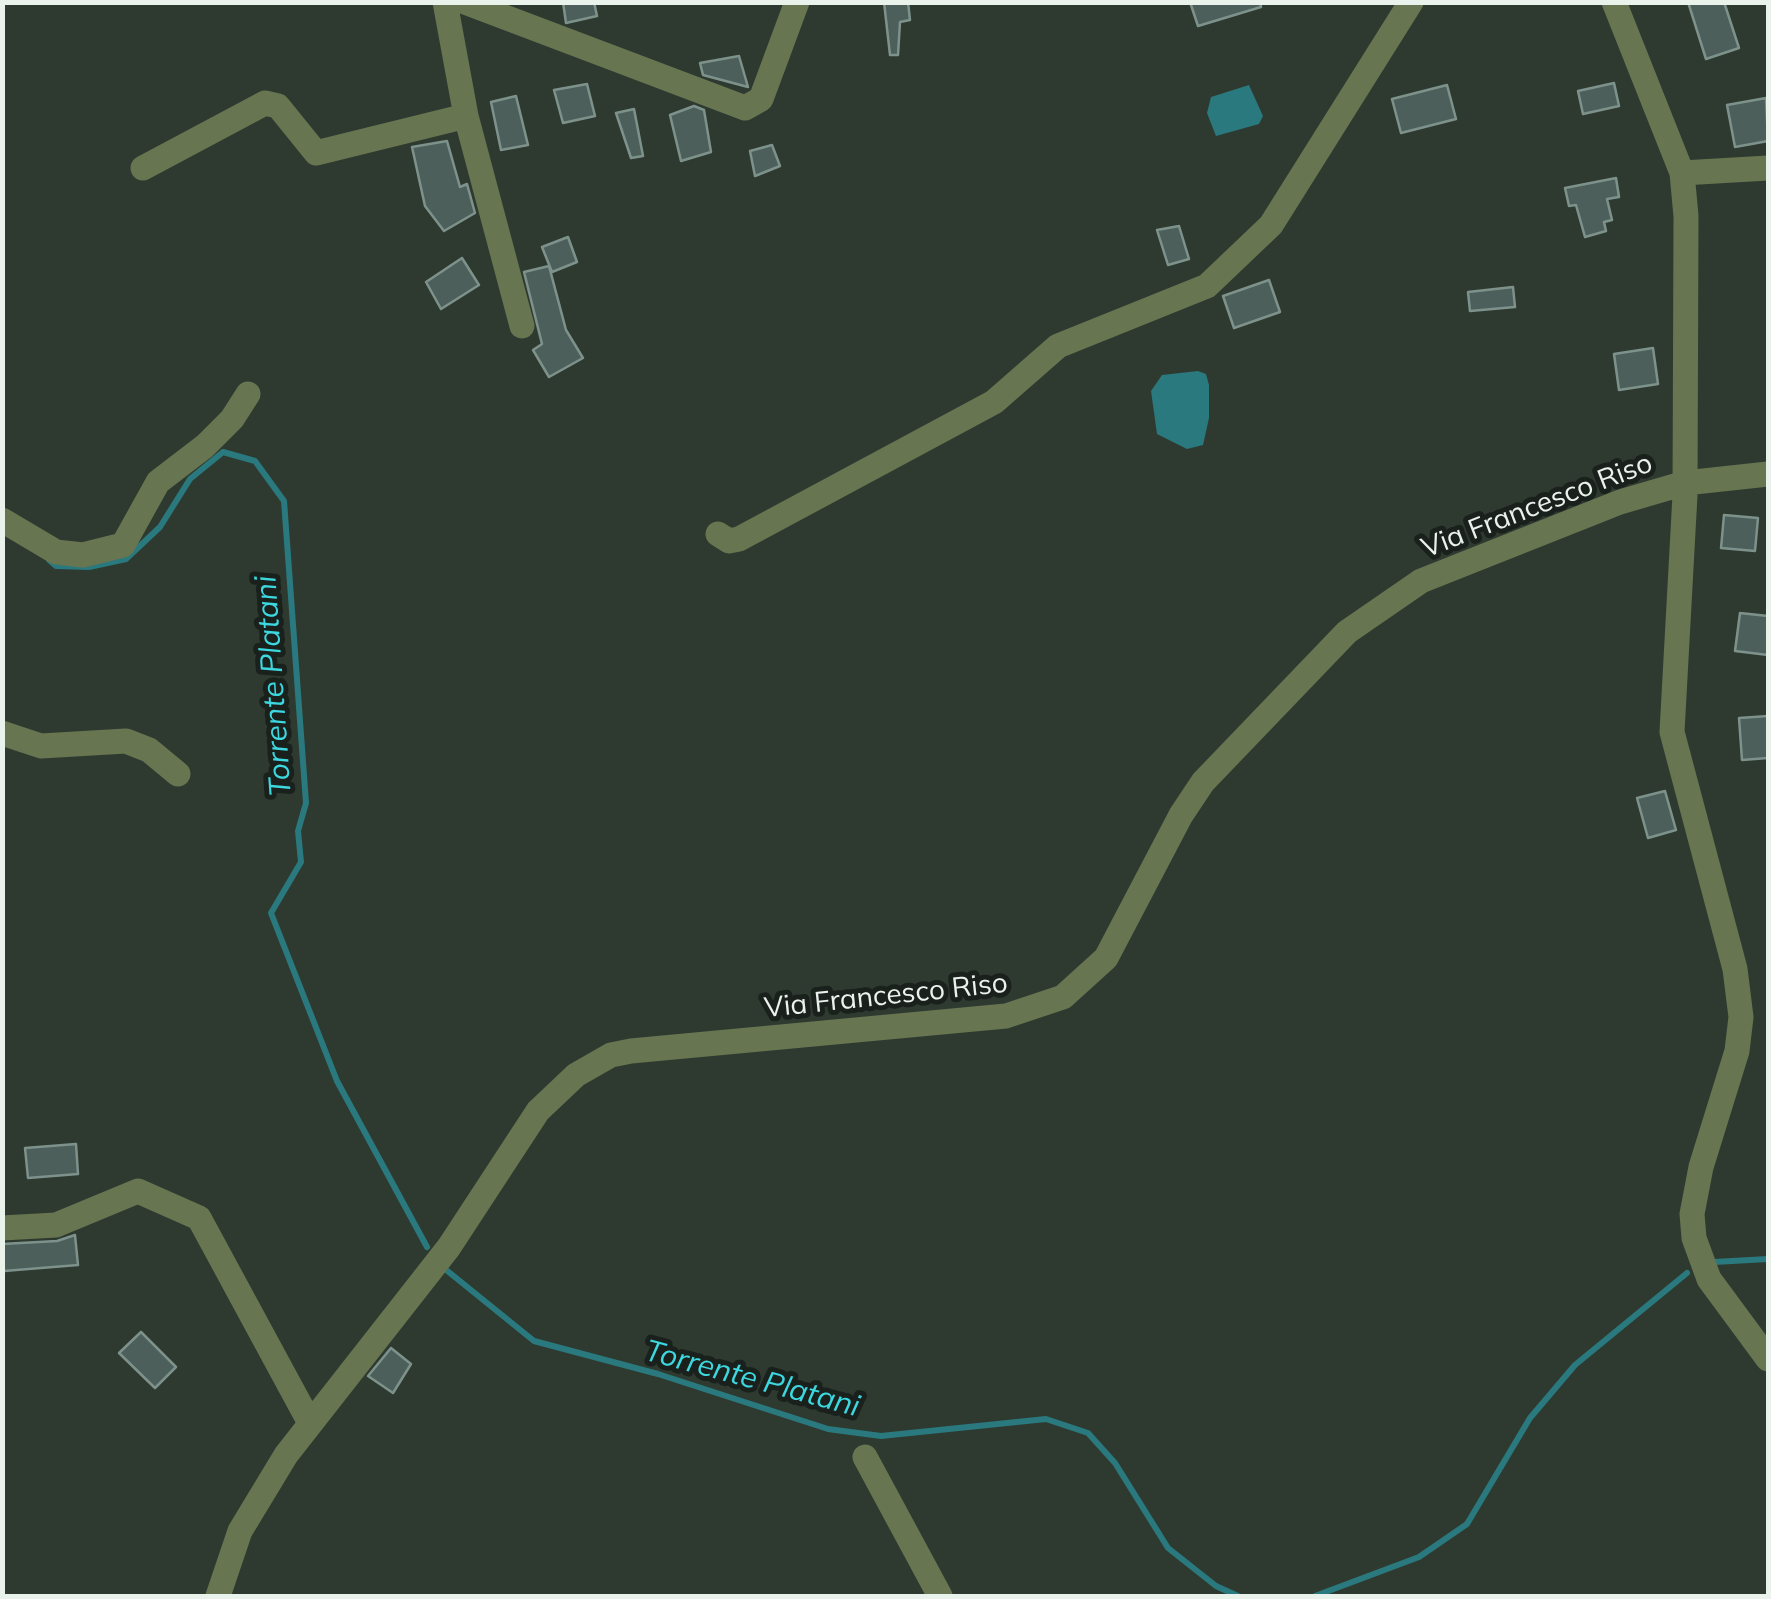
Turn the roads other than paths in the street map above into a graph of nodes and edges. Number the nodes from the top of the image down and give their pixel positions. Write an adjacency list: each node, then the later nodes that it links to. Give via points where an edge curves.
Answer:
1 (444, 2): 6 (street)
2 (466, 2): 3 (street, via 744,108 761,99)
3 (796, 2)
4 (1412, 2): 15 (street, via 1272,225 1207,286 1058,346 994,402 739,540)
5 (1614, 2): 9 (street)
6 (466, 116): 7 (street, via 316,153 278,106 266,103); 10 (street)
7 (143, 168)
8 (1768, 168): 9 (street)
9 (1682, 173): 13 (street)
10 (522, 326)
11 (248, 394): 14 (street, via 205,446 158,482 123,545 83,556 56,552)
12 (1768, 474): 13 (street, Via Francesco Riso)
13 (1685, 483): 19 (street, via 1672,732 1742,1017 1692,1214 1698,1256 1710,1279); 20 (street, Via Francesco Riso, via 1468,560 1396,596 1347,632 1203,782 1106,958 1063,997 1006,1016 631,1051 576,1075 538,1111 448,1247)
14 (2, 520)
15 (718, 534)
16 (2, 733): 17 (street, via 41,746 126,740)
17 (178, 774)
18 (2, 1228): 20 (street, via 56,1225 138,1191 199,1218)
19 (1768, 1359)
20 (310, 1423): 22 (street, Via Francesco Riso, via 240,1531)
21 (865, 1457): 23 (street)
22 (218, 1596)
23 (940, 1596)

